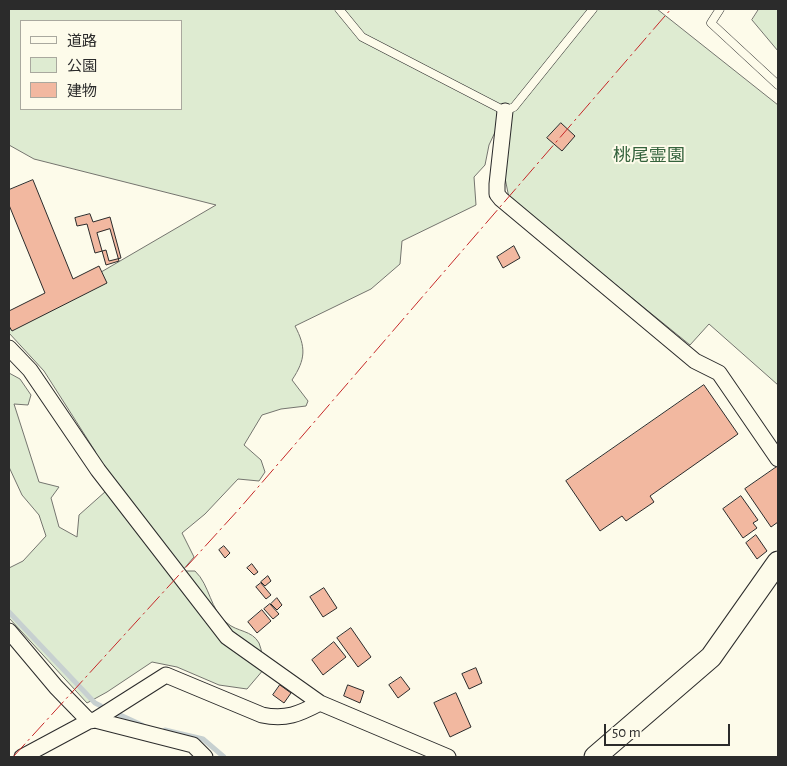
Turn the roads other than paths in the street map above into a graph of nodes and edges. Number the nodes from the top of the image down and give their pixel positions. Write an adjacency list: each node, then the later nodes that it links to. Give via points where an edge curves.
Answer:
1 (339, 9): 5 (lane, via 362,37)
2 (593, 9): 5 (lane, via 514,106)
3 (720, 9): 4 (lane, via 711,23)
4 (778, 85)
5 (505, 111): 7 (street, via 497,194 696,361 719,373)
6 (9, 348): 10 (street, via 30,370 98,470 227,637)
7 (778, 460)
8 (778, 562): 15 (street, via 711,657)
9 (9, 630): 11 (street, via 56,687)
10 (320, 703): 11 (street, via 294,717 277,718 262,715 166,676); 14 (street)
11 (92, 720): 12 (street); 13 (street, via 193,746)
12 (22, 757)
13 (205, 757)
14 (448, 757)
15 (594, 757)

